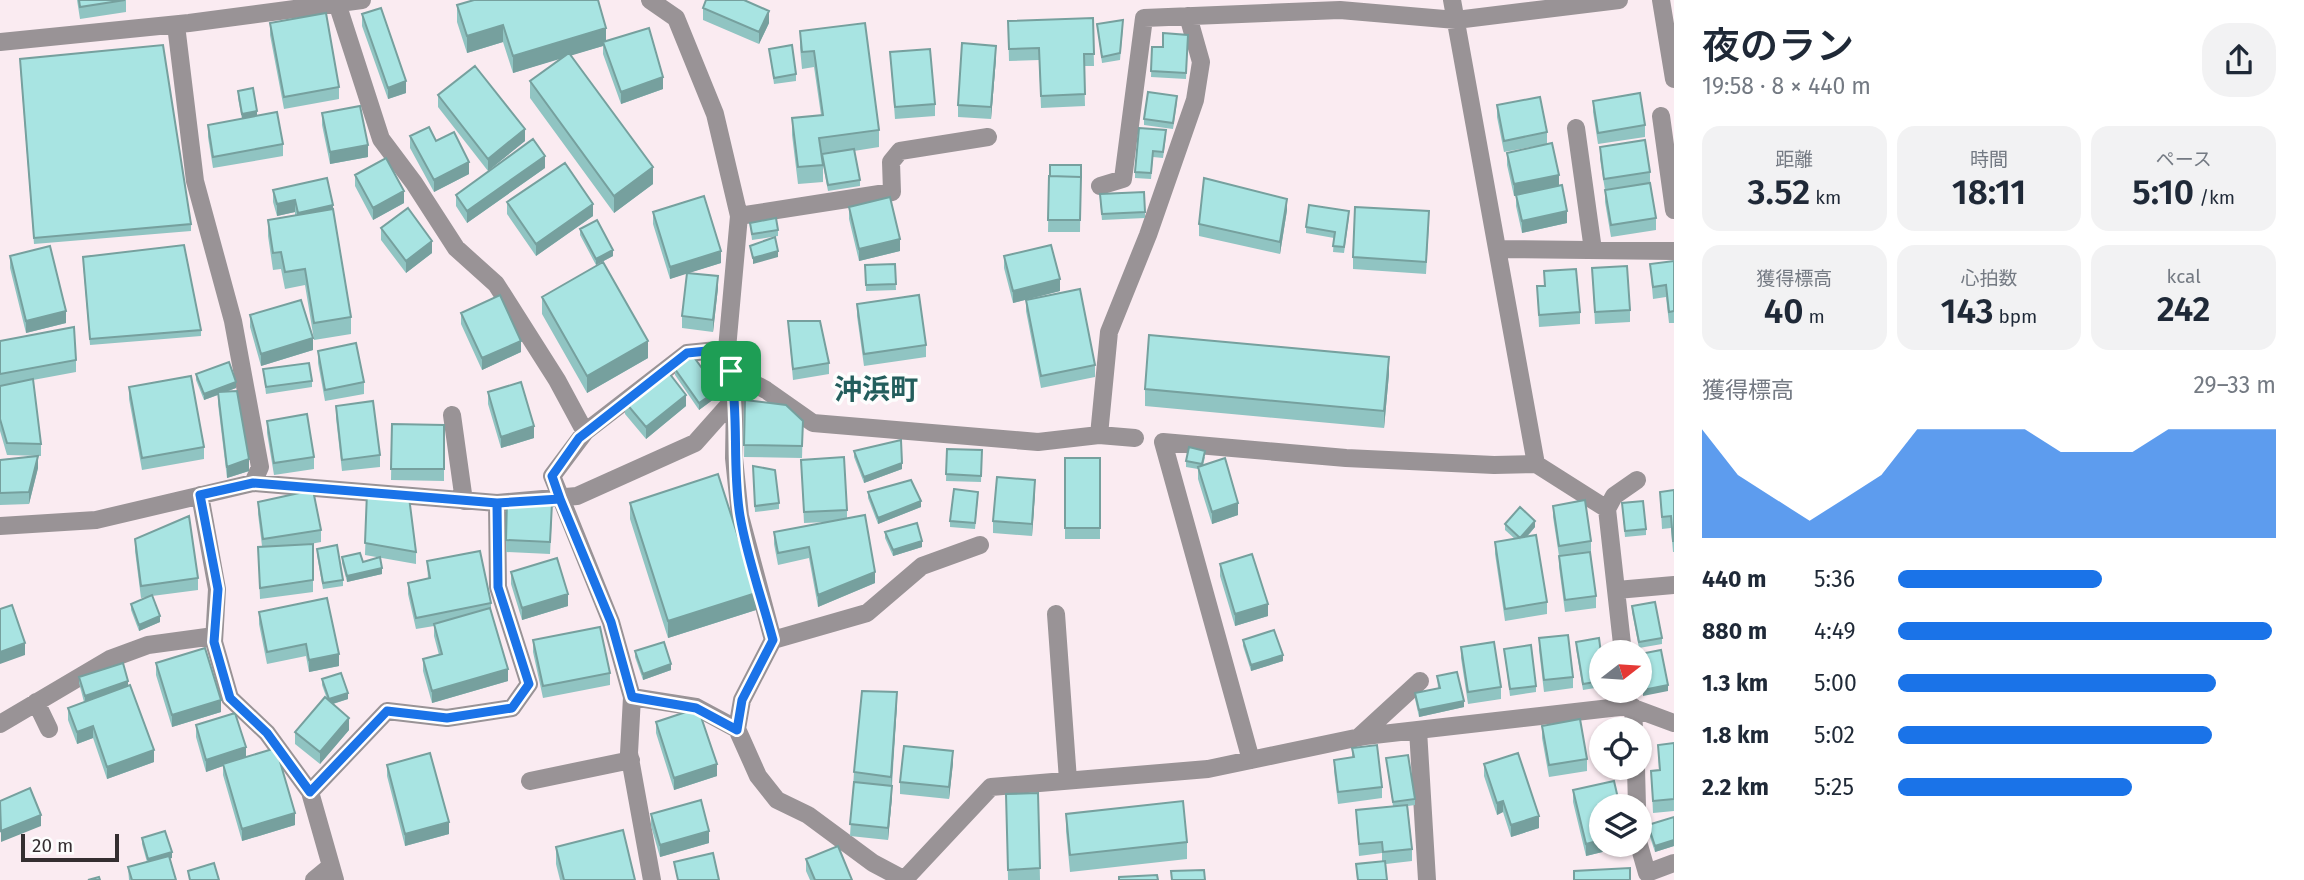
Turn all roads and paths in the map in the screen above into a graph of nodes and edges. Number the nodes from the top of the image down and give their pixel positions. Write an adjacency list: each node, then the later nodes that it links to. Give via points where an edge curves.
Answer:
1 (362, 0): 6 (street)
2 (650, 0): 7 (street)
3 (1452, 0): 9 (street)
4 (1619, 0): 9 (street)
5 (1661, 0): 12 (street)
6 (337, 3): 10 (street); 26 (street, via 381,139 456,248 496,284)
7 (666, 5): 18 (street, via 676,18 715,114)
8 (1188, 16): 9 (street, via 1340,10); 16 (street, via 1144,18 1123,179); 27 (street, via 1201,62 1195,100 1109,332)
9 (1456, 20): 19 (street)
10 (176, 25): 11 (street); 31 (street, via 195,181 233,321 260,467)
11 (0, 42)
12 (1674, 79)
13 (1661, 116): 17 (street)
14 (1576, 128): 20 (street)
15 (988, 137): 18 (street, via 900,152 891,162 892,192)
16 (1100, 186)
17 (1674, 210)
18 (739, 216): 22 (street)
19 (1497, 249): 20 (street); 29 (street)
20 (1592, 250): 21 (street)
21 (1674, 251)
22 (727, 349): 23 (street); 26 (street, via 687,353)
23 (731, 371): 24 (street); 27 (street, via 813,423 1038,442)
24 (735, 398): 33 (street, via 695,443 577,496); 43 (street, via 734,458 740,516)
25 (452, 415): 34 (street)
26 (586, 432): 33 (street, via 552,476)
27 (1099, 435): 28 (street)
28 (1135, 438)
29 (1536, 464): 36 (street); 57 (street, via 1346,458 1163,442)
30 (1637, 480): 36 (street, via 1614,496)
31 (253, 483): 32 (street); 34 (street)
32 (200, 495): 37 (street, via 96,520); 42 (street, via 218,589)
33 (560, 499): 35 (street); 46 (street, via 611,622)
34 (464, 501): 35 (street)
35 (497, 503): 60 (street, via 498,587 529,684 512,708 447,718 387,711)
36 (1608, 509): 40 (street)
37 (0, 526)
38 (979, 545): 43 (street, via 922,566 867,613)
39 (1674, 585): 40 (street)
40 (1617, 590): 44 (street)
41 (1056, 614): 58 (street)
42 (214, 636): 47 (street, via 148,645 110,659); 60 (street, via 230,698 267,733)
43 (773, 640): 53 (street, via 742,700)
44 (1622, 640)
45 (1420, 681): 55 (street)
46 (632, 697): 53 (street, via 696,708); 56 (street)
47 (36, 702): 51 (street); 52 (street)
48 (1607, 704): 54 (street)
49 (1635, 704): 50 (street)
50 (1674, 723)
51 (0, 724)
52 (48, 729)
53 (737, 730): 67 (street, via 758,776 777,800 808,815 873,863)
54 (1418, 730): 55 (street); 68 (street)
55 (1359, 737): 57 (street)
56 (631, 760): 59 (street); 66 (street)
57 (1251, 760): 58 (street, via 1208,769)
58 (1069, 780): 67 (street, via 992,787)
59 (530, 781)
60 (310, 792): 63 (street)
61 (1640, 857): 64 (street)
62 (1674, 863): 64 (street)
63 (333, 873): 65 (street)
64 (1646, 876)
65 (314, 880)
66 (652, 880)
67 (905, 880)
68 (1427, 880)

